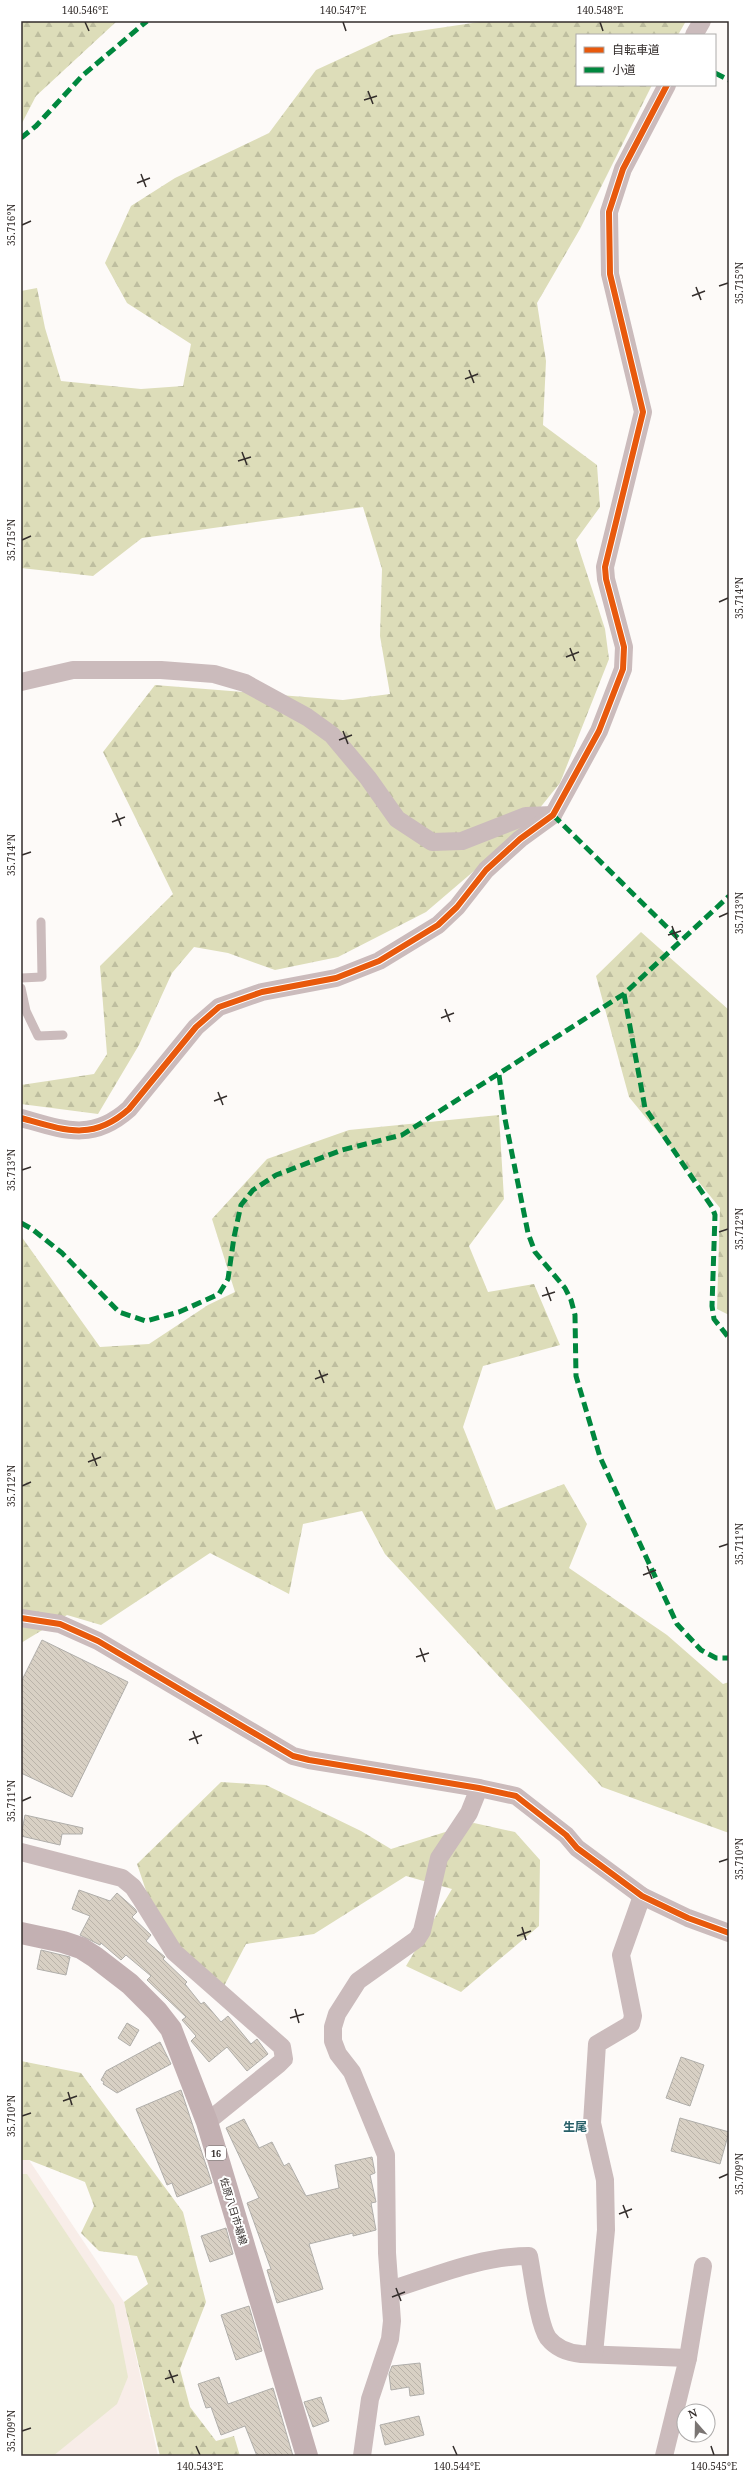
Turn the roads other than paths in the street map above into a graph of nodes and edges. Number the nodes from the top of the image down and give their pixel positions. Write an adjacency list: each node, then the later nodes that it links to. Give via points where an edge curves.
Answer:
1 (702, 21): 2 (street)
2 (695, 34)
3 (666, 86): 5 (street, via 623,169 609,212 610,274 642,412 605,567 624,647 623,669 599,731)
4 (21, 682): 5 (street, via 73,670 154,670 214,674 246,683 307,717 332,735 368,778 397,819 432,842 462,841 526,816)
5 (553, 815): 10 (street, via 520,839 486,870 457,907 438,925 393,953 336,978 262,992 219,1007 200,1023 129,1110 116,1121 101,1128 82,1132)
6 (41, 922): 7 (lane, via 42,977)
7 (21, 978)
8 (21, 988): 9 (lane, via 26,1011 38,1036)
9 (64, 1034)
10 (21, 1118)
11 (21, 1618): 12 (street, via 60,1624 98,1641 293,1756)
12 (480, 1788): 14 (street, via 516,1796 566,1835 577,1848); 19 (street, via 468,1813 439,1858 422,1931 417,1940 358,1981 337,2014 333,2027 333,2041 338,2054 352,2072 386,2155 386,2253)
13 (21, 1852): 17 (street, via 122,1878 141,1899 174,1952 282,2047 284,2059)
14 (642, 1896): 15 (street, via 688,1918); 20 (street, via 621,1955 633,2016 631,2024 597,2044 592,2123 605,2180 606,2230)
15 (729, 1932)
16 (21, 1933): 17 (main road, 佐原八日市場線 / 16, via 81,1948 112,1969 157,2011 178,2042)
17 (207, 2122): 22 (main road, 佐原八日市場線 / 16)
18 (703, 2266): 21 (street)
19 (390, 2290): 20 (street, via 485,2260 504,2256 529,2256 543,2326 548,2338 569,2353); 23 (street, via 390,2339 370,2399)
20 (594, 2354): 21 (street)
21 (688, 2358): 24 (street)
22 (307, 2456)
23 (362, 2456)
24 (664, 2456)

